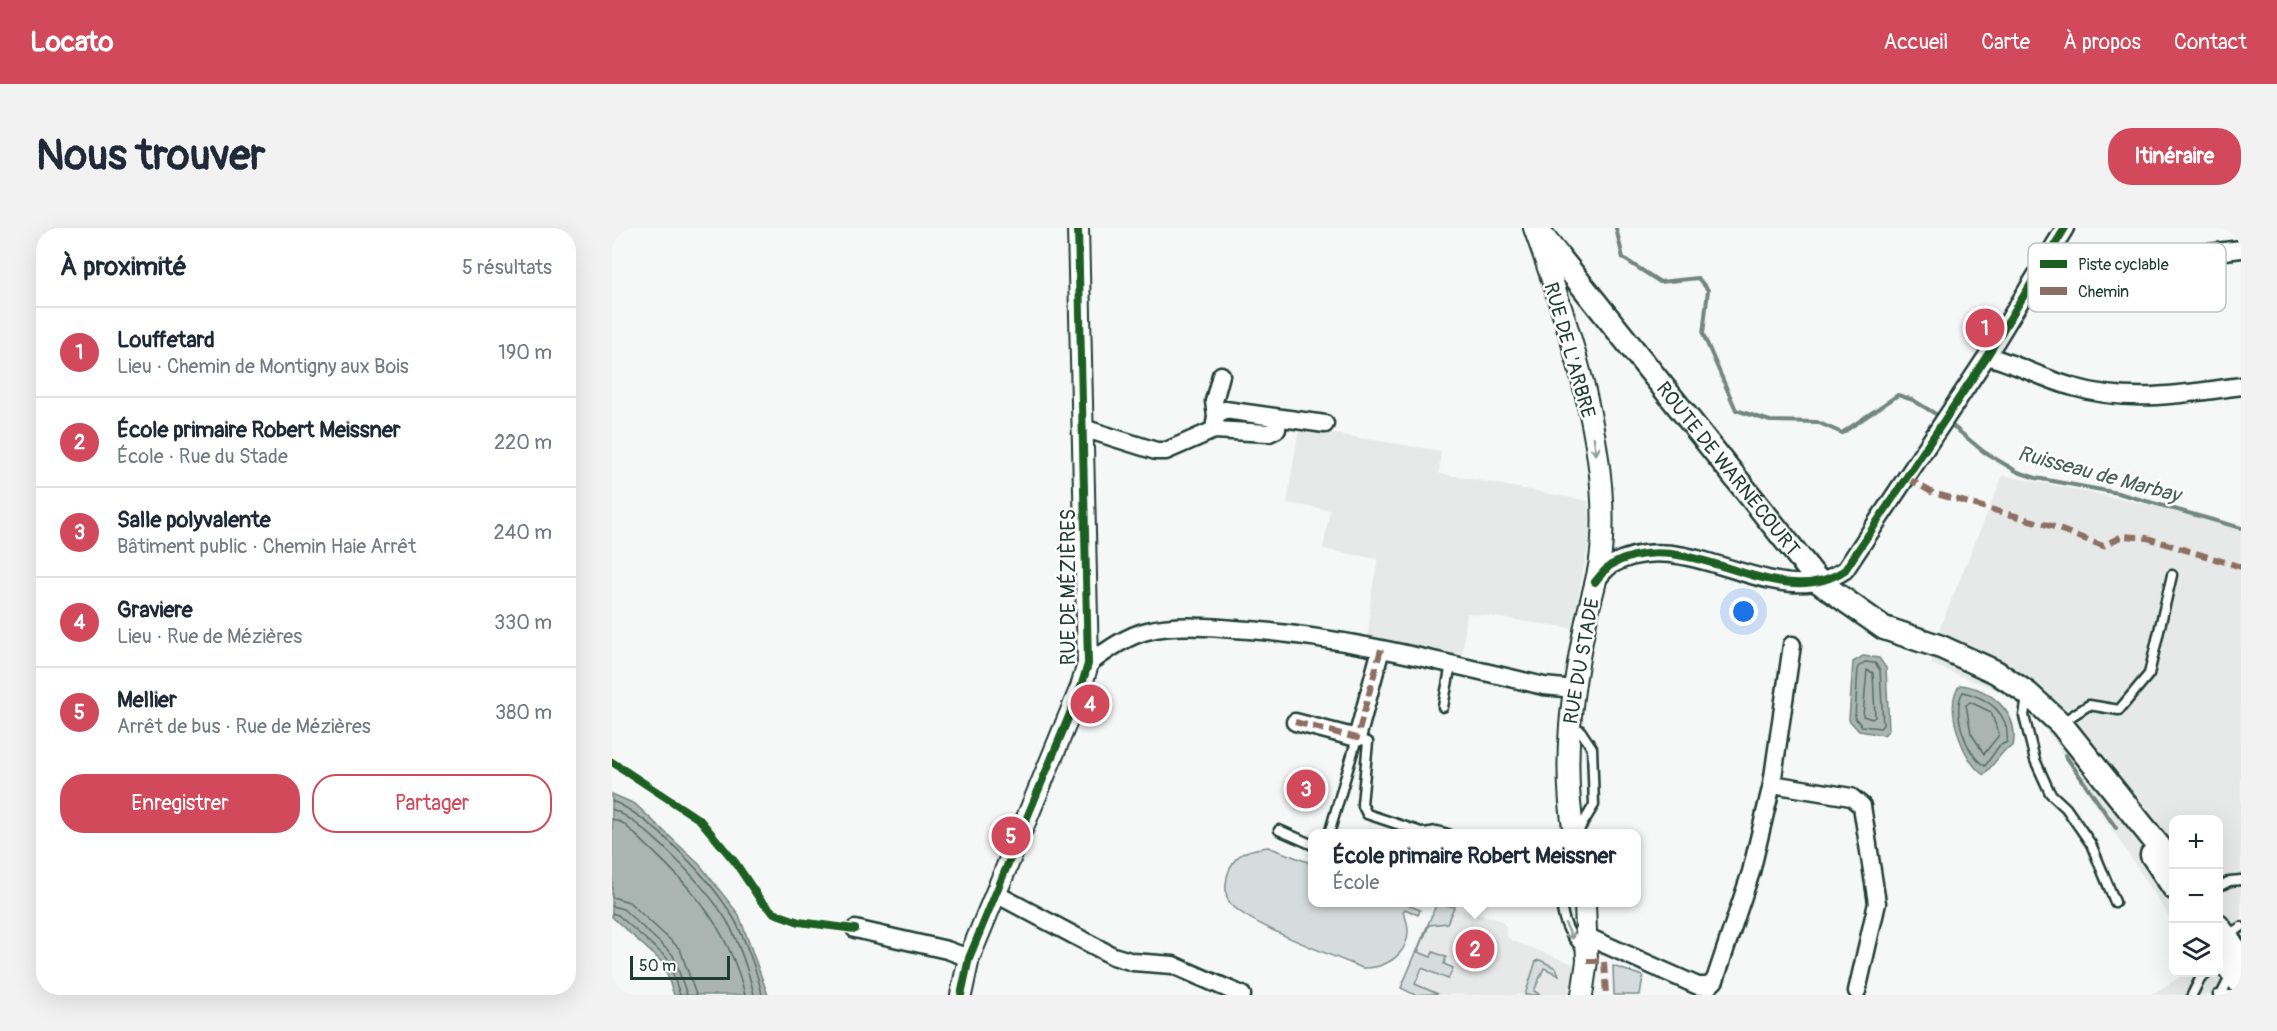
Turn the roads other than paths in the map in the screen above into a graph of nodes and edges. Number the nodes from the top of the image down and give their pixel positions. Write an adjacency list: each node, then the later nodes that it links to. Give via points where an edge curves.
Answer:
1 (1078, 228): 13 (street, RUE DE MÉZIÈRES)
2 (1535, 228): 15 (street, RUE DE L'ARBRE, one-way to 15, via 1584,385 1596,446 1601,513); 16 (main road, ROUTE DE WARNÉCOURT)
3 (2065, 228): 4 (street)
4 (2056, 243)
5 (2241, 249): 6 (street)
6 (2226, 251)
7 (2028, 290): 8 (street)
8 (1987, 356): 10 (street, via 2072,387 2140,398); 16 (street, via 1845,570)
9 (1221, 375): 11 (street, via 1214,401)
10 (2241, 386)
11 (1215, 423): 12 (street, via 1225,410); 13 (street, via 1166,451)
12 (1325, 424)
13 (1083, 428): 19 (street, RUE DE MÉZIÈRES)
14 (2172, 575): 25 (lane, via 2149,674 2137,692 2119,710 2089,705)
15 (1595, 582): 16 (street, RUE DU STADE, via 1610,566 1668,554 1705,559 1771,581); 21 (street, RUE DU STADE)
16 (1819, 582): 22 (main road, ROUTE DE WARNÉCOURT, via 1884,628 1941,647 1987,668)
17 (1792, 645): 27 (street)
18 (1381, 649): 19 (street, via 1280,631 1196,626 1147,631); 20 (street); 26 (street)
19 (1088, 664): 38 (street, RUE DE MÉZIÈRES)
20 (1451, 664): 21 (street); 23 (lane)
21 (1574, 690): 31 (street, RUE DU STADE, via 1568,784)
22 (2027, 693): 25 (main road, ROUTE DE WARNÉCOURT); 39 (lane, via 2024,716 2035,760 2050,793 2066,808 2091,844)
23 (1443, 707)
24 (1295, 722): 26 (street)
25 (2061, 724): 28 (main road, ROUTE DE WARNÉCOURT)
26 (1357, 738): 29 (lane); 30 (lane, via 1368,742 1362,804 1366,814)
27 (1772, 784): 43 (street, via 1750,872 1715,980 1709,986 1698,986); 47 (street, via 1851,796 1862,806 1877,903)
28 (2117, 797): 34 (main road, ROUTE DE WARNÉCOURT); 35 (main road, ROUTE DE WARNÉCOURT)
29 (1330, 829)
30 (1412, 829)
31 (1572, 829)
32 (1279, 830): 33 (lane)
33 (1308, 843)
34 (2169, 859)
35 (2169, 880)
36 (2241, 880): 37 (lane)
37 (2223, 884)
38 (996, 894): 44 (street, RUE DE MÉZIÈRES); 49 (street, via 1113,956 1173,965)
39 (2115, 902)
40 (1561, 907): 43 (lane, one-way to 43, via 1573,940)
41 (1585, 907): 43 (street)
42 (855, 929): 44 (street)
43 (1588, 946): 50 (street)
44 (969, 958): 48 (street, RUE DE MÉZIÈRES)
45 (2229, 961): 52 (lane)
46 (2200, 977): 51 (lane)
47 (1857, 991)
48 (960, 995)
49 (1242, 995)
50 (1582, 995)
51 (2192, 995)
52 (2235, 995)

